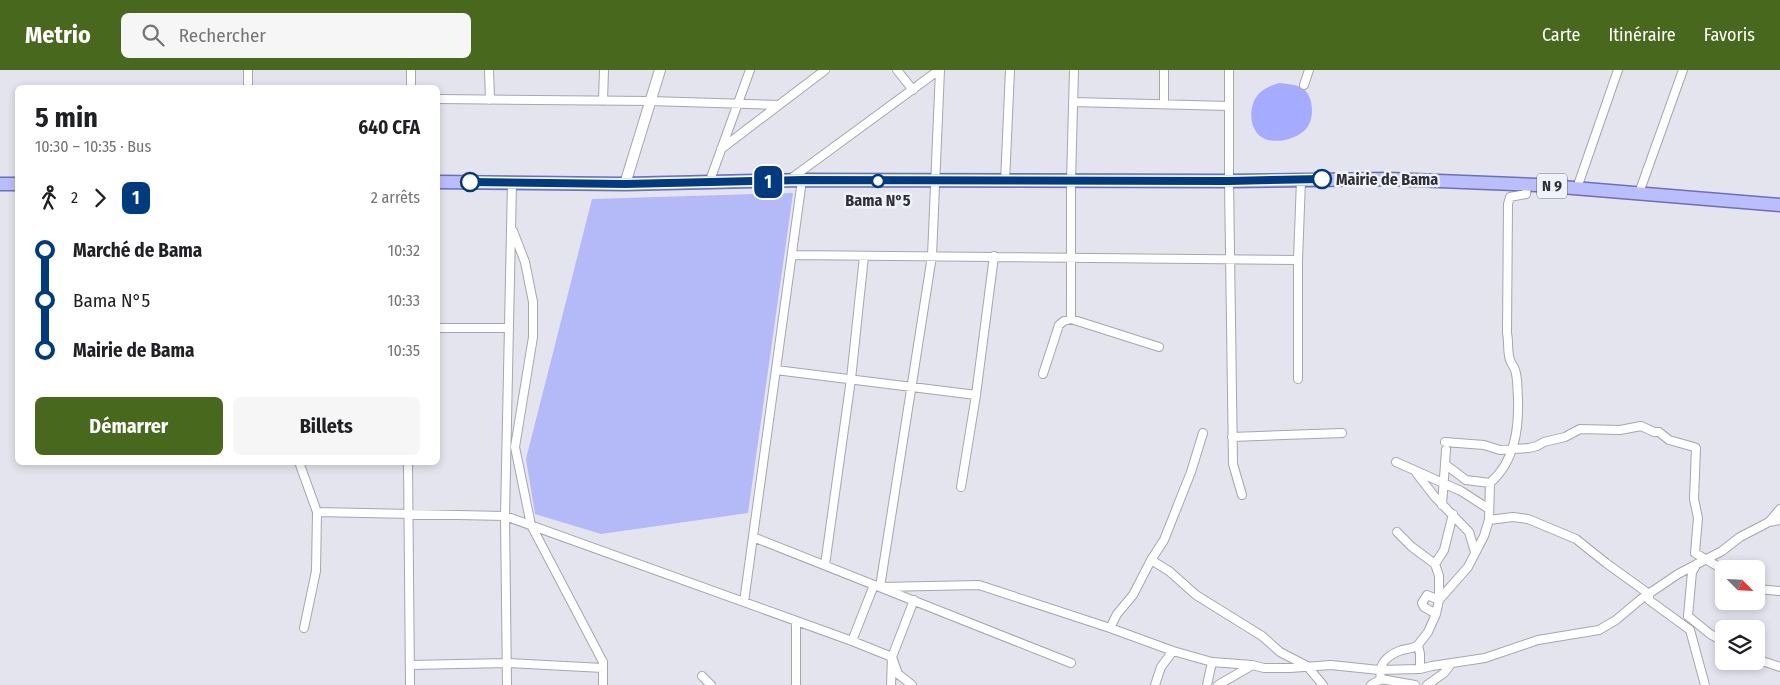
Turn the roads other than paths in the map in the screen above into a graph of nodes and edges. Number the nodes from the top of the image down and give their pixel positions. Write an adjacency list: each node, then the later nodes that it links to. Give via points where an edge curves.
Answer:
1 (248, 70): 17 (street)
2 (412, 70): 18 (street)
3 (489, 70): 22 (street)
4 (604, 70): 23 (street)
5 (660, 70): 24 (street)
6 (750, 70): 27 (street)
7 (824, 70): 28 (street)
8 (897, 70): 20 (street)
9 (940, 70): 20 (street); 38 (street)
10 (1010, 70): 39 (street)
11 (1074, 70): 25 (street)
12 (1164, 70): 26 (street)
13 (1229, 70): 29 (street)
14 (1309, 70): 19 (street)
15 (1618, 70): 45 (street)
16 (1683, 70): 46 (street)
17 (248, 85)
18 (411, 85)
19 (1304, 85)
20 (913, 90): 33 (street)
21 (440, 100): 22 (street)
22 (490, 100): 23 (street)
23 (603, 101): 24 (street)
24 (650, 101): 27 (street); 43 (street)
25 (1073, 102): 26 (street); 34 (street)
26 (1164, 104): 29 (street)
27 (738, 105): 28 (street); 30 (street)
28 (779, 105): 30 (street)
29 (1229, 106): 35 (street)
30 (721, 149): 40 (street)
31 (802, 180): 33 (main road, N 9); 38 (main road, N 9); 49 (street)
32 (1301, 180): 35 (main road, N 9); 44 (main road, N 9, via 1390,179); 55 (street)
33 (787, 181): 40 (main road, N 9)
34 (1071, 181): 35 (main road, N 9); 39 (main road, N 9); 53 (street)
35 (1229, 181): 54 (street)
36 (440, 182): 37 (main road, N 9)
37 (512, 182): 43 (main road, N 9); 48 (street)
38 (935, 182): 39 (main road, N 9); 51 (street)
39 (1005, 182)
40 (709, 183): 43 (main road, N 9)
41 (0, 184): 42 (main road)
42 (15, 184)
43 (625, 184)
44 (1527, 184): 45 (main road, N 9); 69 (street, via 1526,194 1510,197 1508,204 1507,333 1510,361 1516,371 1518,414)
45 (1577, 188): 46 (main road, N 9)
46 (1639, 193): 47 (main road, N 9)
47 (1780, 205)
48 (511, 227): 58 (street); 89 (street, via 525,262 533,302 533,337 515,448)
49 (792, 255): 50 (street); 60 (street)
50 (864, 256): 51 (street); 63 (street)
51 (932, 256): 52 (street); 64 (street)
52 (994, 256): 53 (street); 65 (street)
53 (1071, 257): 54 (street); 56 (street)
54 (1230, 259): 55 (street); 68 (street)
55 (1298, 260): 62 (street)
56 (1071, 319): 59 (street); 61 (street, via 1059,326)
57 (440, 328): 58 (street)
58 (509, 328): 85 (street)
59 (1159, 347)
60 (776, 370): 63 (street); 91 (street)
61 (1043, 374)
62 (1298, 379)
63 (851, 380): 64 (street); 98 (street)
64 (911, 387): 65 (street); 99 (street)
65 (976, 395): 77 (street)
66 (1203, 432): 94 (street, via 1178,507 1164,540)
67 (1342, 432): 68 (street)
68 (1232, 437): 78 (street, via 1232,464)
69 (1513, 449): 73 (street, via 1500,450 1484,445 1445,446); 75 (street); 93 (street, via 1537,446 1580,430 1620,430 1641,426 1660,432 1669,440 1696,448 1694,499 1698,518 1695,553)
70 (1396, 462): 74 (street)
71 (300, 465): 82 (street)
72 (408, 465): 84 (street)
73 (1446, 465): 75 (street, via 1466,480); 76 (street)
74 (1414, 471): 76 (street); 79 (street)
75 (1490, 483): 80 (street)
76 (1444, 484): 79 (street); 80 (street, via 1467,494)
77 (961, 486)
78 (1242, 495)
79 (1442, 504): 83 (street)
80 (1488, 509): 86 (street)
81 (1780, 509): 88 (street)
82 (317, 512): 84 (street); 110 (street, via 316,571)
83 (1453, 514): 92 (street, via 1469,532); 96 (street, via 1444,550)
84 (410, 515): 85 (street); 122 (street)
85 (505, 516): 89 (street); 119 (street)
86 (1489, 520): 92 (street); 102 (street, via 1513,517 1528,520 1576,539)
87 (1780, 520): 88 (street)
88 (1769, 522): 93 (street)
89 (531, 525): 105 (street); 125 (street, via 603,662)
90 (1397, 532): 96 (street)
91 (753, 537): 98 (street); 105 (street)
92 (1475, 552): 104 (street, via 1468,567)
93 (1706, 559): 95 (street); 97 (street)
94 (1151, 560): 111 (street, via 1133,595); 124 (street, via 1196,595 1262,636 1280,652)
95 (1698, 563): 102 (street); 107 (street, via 1692,572)
96 (1435, 564): 104 (street, via 1439,576)
97 (1715, 564)
98 (825, 565): 99 (street)
99 (877, 586): 103 (street); 111 (street, via 979,585); 113 (street)
100 (1765, 590): 101 (street)
101 (1780, 591)
102 (1649, 594): 108 (street, via 1649,600); 121 (street, via 1599,630 1538,640 1486,658)
103 (914, 600): 116 (street); 120 (street)
104 (1439, 600): 106 (street); 106 (street, via 1427,595 1422,603)
105 (744, 602): 109 (street)
106 (1436, 614): 114 (street)
107 (1688, 616): 108 (street); 112 (street)
108 (1675, 618): 145 (street, via 1690,630)
109 (796, 621): 113 (street); 135 (street)
110 (304, 628)
111 (1110, 628): 115 (street)
112 (1715, 637)
113 (852, 641): 116 (street)
114 (1418, 645): 127 (street); 128 (street, via 1392,655)
115 (1172, 651): 117 (street); 138 (street, via 1161,667)
116 (892, 657): 136 (street); 137 (street, via 898,674)
117 (1212, 662): 123 (street); 139 (street)
118 (1765, 662): 126 (street)
119 (507, 663): 122 (street); 125 (street); 131 (street)
120 (1071, 663)
121 (1452, 663): 127 (street); 144 (street)
122 (410, 665): 130 (street)
123 (1252, 666): 124 (street); 140 (street)
124 (1307, 666): 128 (street); 141 (street)
125 (603, 668): 132 (street)
126 (1780, 668)
127 (1420, 669): 128 (street)
128 (1379, 670): 129 (street)
129 (1381, 679): 142 (street); 143 (street)
130 (410, 685)
131 (507, 685)
132 (603, 685)
133 (704, 685): 134 (street, via 702,676)
134 (711, 685)
135 (796, 685)
136 (891, 685)
137 (912, 685)
138 (1155, 685)
139 (1207, 685)
140 (1218, 685)
141 (1323, 685)
142 (1371, 685)
143 (1415, 685)
144 (1426, 685)
145 (1704, 685)

